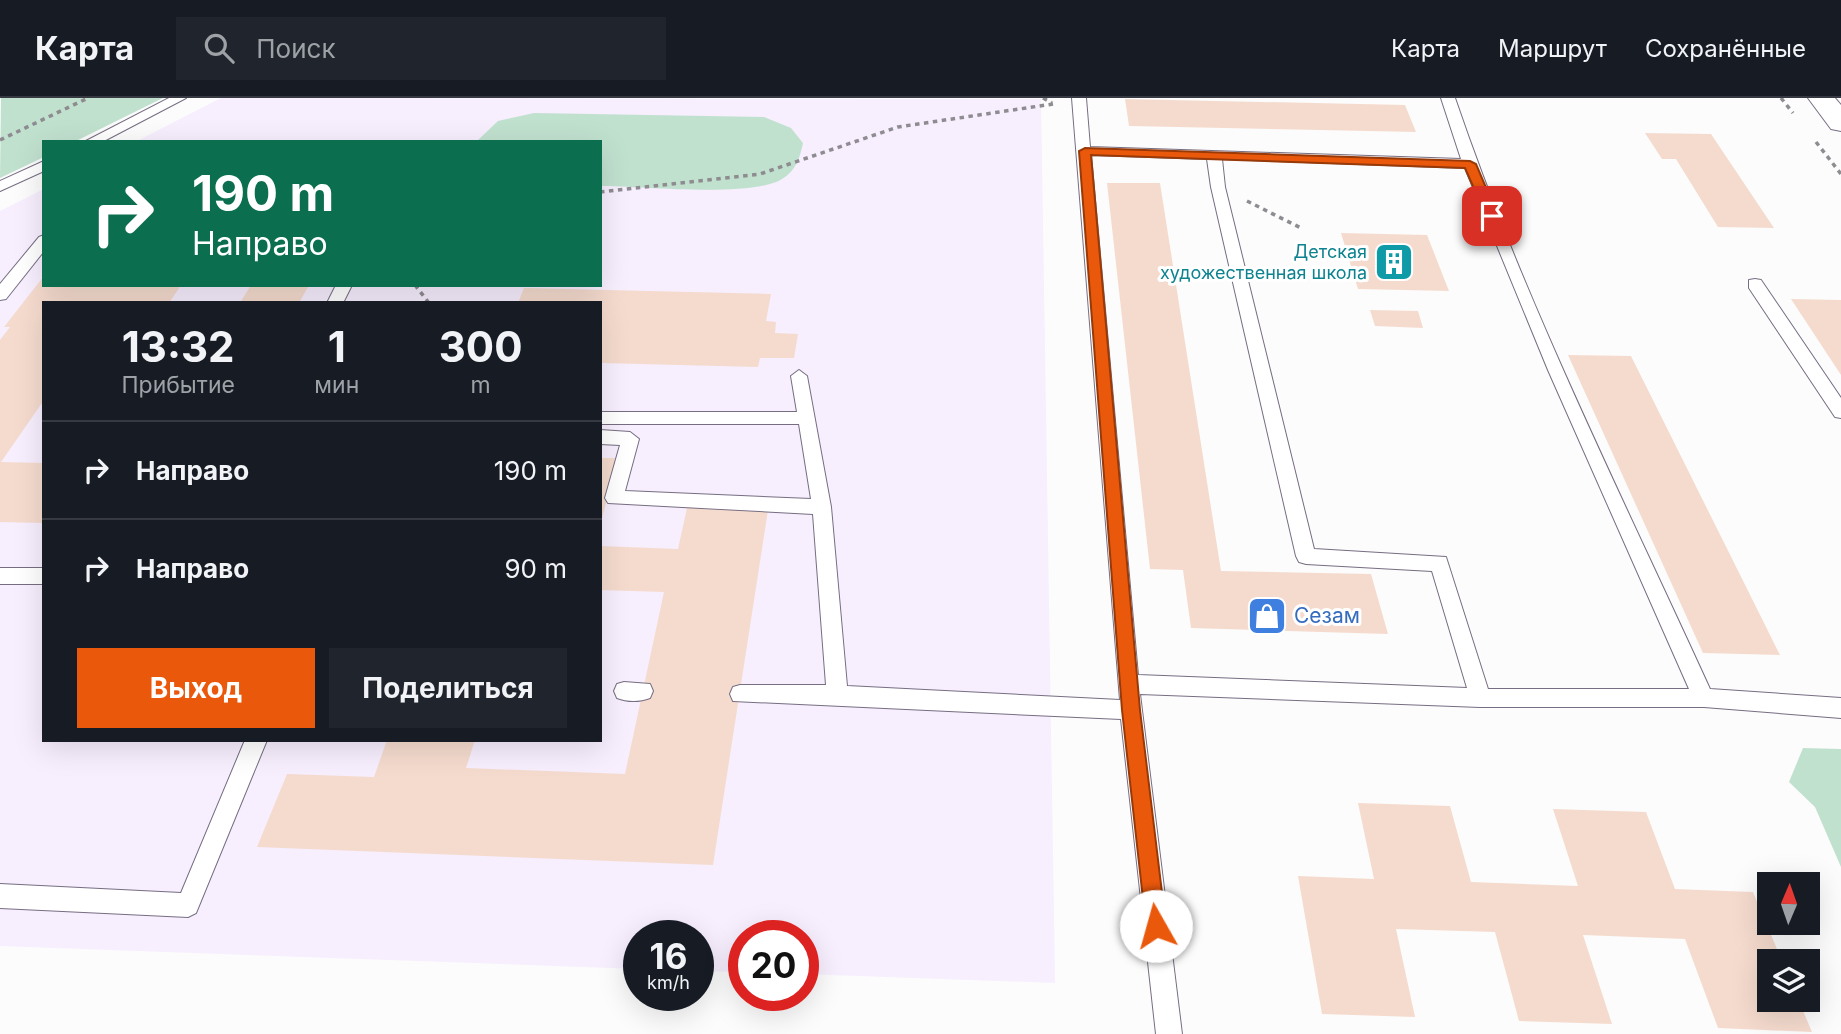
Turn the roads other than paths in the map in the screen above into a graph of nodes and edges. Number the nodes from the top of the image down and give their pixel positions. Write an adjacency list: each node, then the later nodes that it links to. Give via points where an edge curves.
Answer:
1 (179, 98): 6 (lane)
2 (1079, 98): 7 (lane)
3 (1448, 98): 9 (lane)
4 (1821, 98): 5 (main road)
5 (1841, 123)
6 (94, 140)
7 (1085, 151): 8 (lane); 23 (lane)
8 (1214, 155): 9 (lane); 26 (lane, via 1306,556 1439,563)
9 (1470, 164): 27 (lane, via 1556,370)
10 (42, 166): 11 (lane)
11 (0, 187)
12 (42, 242): 14 (lane)
13 (1755, 284): 16 (lane)
14 (0, 295)
15 (799, 376): 18 (lane)
16 (1841, 412)
17 (602, 418): 18 (lane)
18 (808, 418): 20 (lane)
19 (602, 437): 20 (lane, via 630,439 614,498)
20 (822, 507): 25 (lane)
21 (0, 576): 22 (lane)
22 (42, 576)
23 (1131, 684): 26 (lane); 29 (lane)
24 (740, 694): 25 (lane)
25 (836, 695): 29 (lane)
26 (1480, 698): 27 (lane)
27 (1704, 698): 28 (lane)
28 (1841, 708)
29 (1131, 710): 32 (lane)
30 (255, 742): 31 (lane, via 188,905)
31 (0, 896)
32 (1169, 1034)

